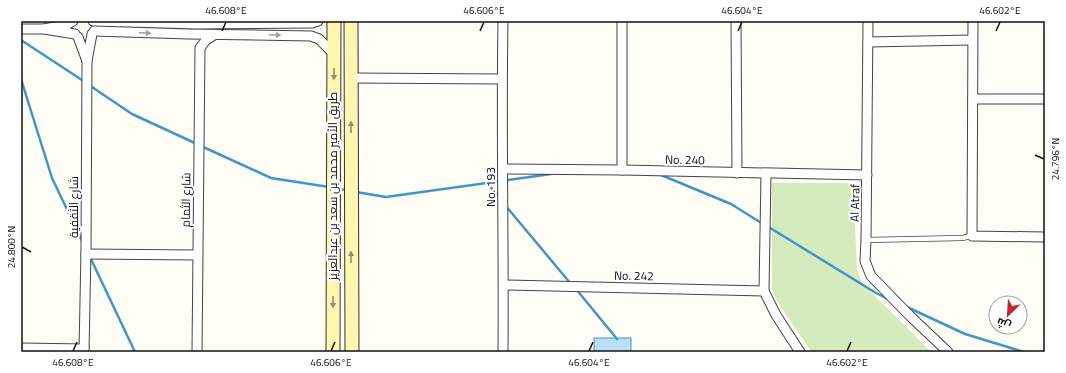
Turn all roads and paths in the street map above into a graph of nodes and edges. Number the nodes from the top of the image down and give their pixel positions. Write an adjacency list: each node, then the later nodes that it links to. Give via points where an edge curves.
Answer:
1 (74, 21): 14 (street); 17 (street, via 72,27)
2 (93, 21): 3 (street); 15 (street)
3 (105, 21): 12 (street)
4 (318, 21): 12 (street)
5 (334, 21): 22 (main road, طريق الأمير محمد بن سعد بن عبدالعزيز)
6 (351, 21): 24 (main road, طريق الأمير محمد بن سعد بن عبدالعزيز)
7 (503, 21): 25 (street, No. 193)
8 (622, 21): 29 (street)
9 (736, 21): 30 (street)
10 (868, 21): 20 (street, Al Atraf)
11 (973, 21): 19 (street)
12 (198, 22)
13 (21, 29): 14 (street)
14 (44, 29): 17 (street)
15 (93, 33): 16 (street, one-way to 16, via 106,31); 17 (street, via 86,38); 23 (street)
16 (189, 34): 18 (street); 21 (street)
17 (76, 35): 23 (street)
18 (214, 35): 21 (street); 22 (street, one-way to 22, via 312,36 319,39)
19 (972, 40): 20 (street); 26 (street)
20 (868, 42): 32 (street, Al Atraf)
21 (200, 48): 37 (street, شارع الثمام)
22 (334, 54): 43 (main road, طريق الأمير محمد بن سعد بن عبدالعزيز, one-way to 43)
23 (87, 61): 36 (street, شارع الثقفية)
24 (351, 78): 25 (street); 44 (main road, طريق الأمير محمد بن سعد بن عبدالعزيز, one-way to 24)
25 (502, 79): 28 (street, No. 193)
26 (972, 99): 27 (street); 33 (street)
27 (1045, 99)
28 (503, 169): 29 (street, No. 240); 38 (street, No. 193)
29 (622, 170): 30 (street, No. 240)
30 (736, 173): 31 (street, No. 240)
31 (766, 174): 32 (street, No. 240); 39 (street)
32 (867, 175): 35 (street, Al Atraf)
33 (972, 236): 34 (street); 35 (lane)
34 (1045, 237)
35 (866, 240): 47 (street, Al Atraf, via 865,261 871,276)
36 (86, 254): 37 (street); 41 (street, شارع الثقفية)
37 (197, 255): 42 (street, شارع الثمام)
38 (504, 284): 39 (street, No. 242); 45 (street, No. 193)
39 (764, 291): 46 (street)
40 (21, 348): 41 (street)
41 (84, 350)
42 (197, 352)
43 (333, 352)
44 (352, 352)
45 (503, 352)
46 (800, 352)
47 (948, 352)

